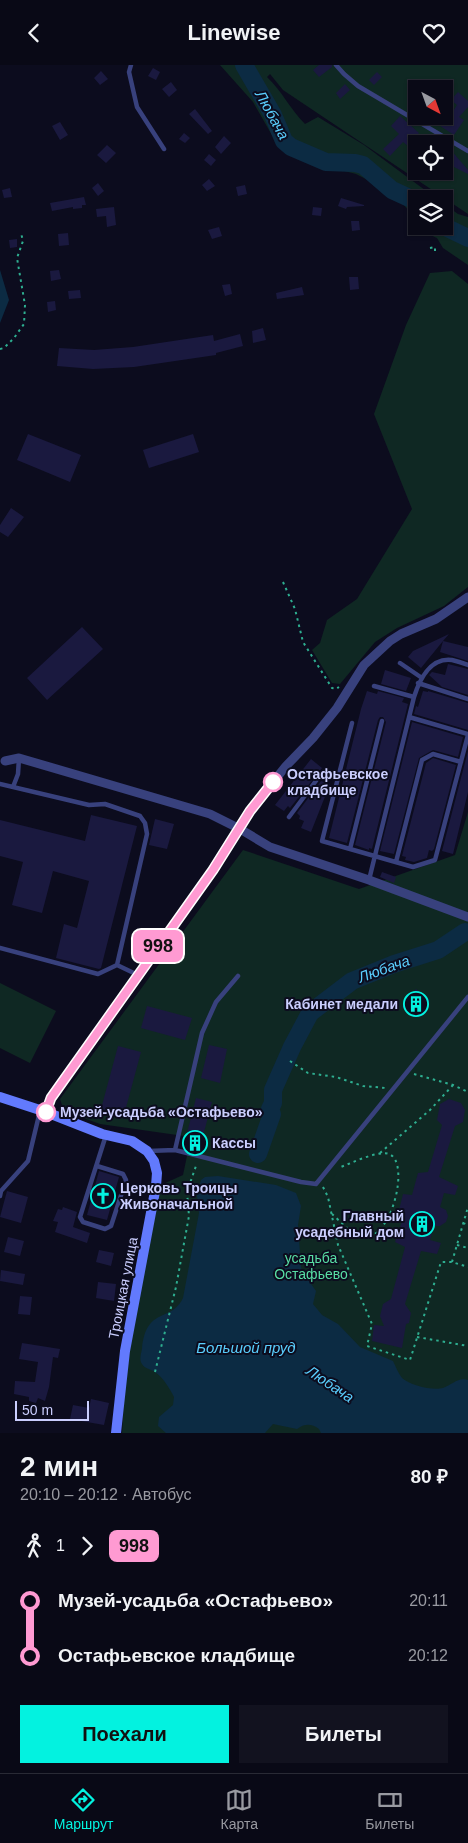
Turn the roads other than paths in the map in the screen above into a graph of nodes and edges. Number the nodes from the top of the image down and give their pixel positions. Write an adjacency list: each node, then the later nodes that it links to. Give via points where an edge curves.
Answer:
1 (131, 65): 3 (lane, via 137,107)
2 (336, 65): 4 (lane, via 358,86)
3 (164, 149)
4 (468, 151)
5 (468, 597): 24 (street, via 436,619 401,634 372,656 313,738 250,811)
6 (400, 663): 8 (lane)
7 (468, 665): 8 (lane, via 451,660 437,663)
8 (422, 678): 9 (lane)
9 (418, 683): 11 (lane); 12 (lane)
10 (374, 685): 11 (lane)
11 (414, 697): 13 (lane)
12 (468, 699)
13 (409, 717): 16 (lane); 26 (lane)
14 (382, 721): 25 (lane)
15 (352, 723): 20 (lane)
16 (468, 734): 19 (lane)
17 (19, 757): 18 (street); 22 (lane); 24 (street, via 210,814)
18 (5, 761)
19 (461, 761): 27 (lane, via 435,861 413,867); 27 (lane, via 433,754 422,760)
20 (338, 779): 23 (lane, via 321,775); 25 (lane, via 322,841)
21 (0, 784): 22 (lane)
22 (13, 787): 31 (lane, via 89,805 105,804 140,816 145,823 147,834)
23 (289, 817)
24 (240, 829): 28 (street, via 270,847); 32 (street)
25 (350, 849): 26 (lane)
26 (375, 856): 27 (lane); 28 (lane)
27 (396, 863)
28 (370, 880): 29 (street)
29 (468, 917)
30 (0, 948): 31 (lane, via 98,974)
31 (116, 965): 32 (lane)
32 (138, 975): 36 (street)
33 (238, 976): 38 (lane, via 216,1002 202,1033)
34 (468, 997): 38 (lane, via 316,1184)
35 (0, 1097): 36 (street)
36 (43, 1111): 37 (street); 41 (lane, via 28,1161)
37 (106, 1135): 39 (street, via 132,1141); 40 (lane)
38 (175, 1150): 39 (lane)
39 (147, 1151): 42 (street, Троицкая улица, via 156,1167 156,1186 125,1351)
40 (97, 1166): 40 (lane, via 123,1174 126,1180 111,1226 105,1229 83,1222 80,1217)
41 (0, 1196)
42 (116, 1433)

